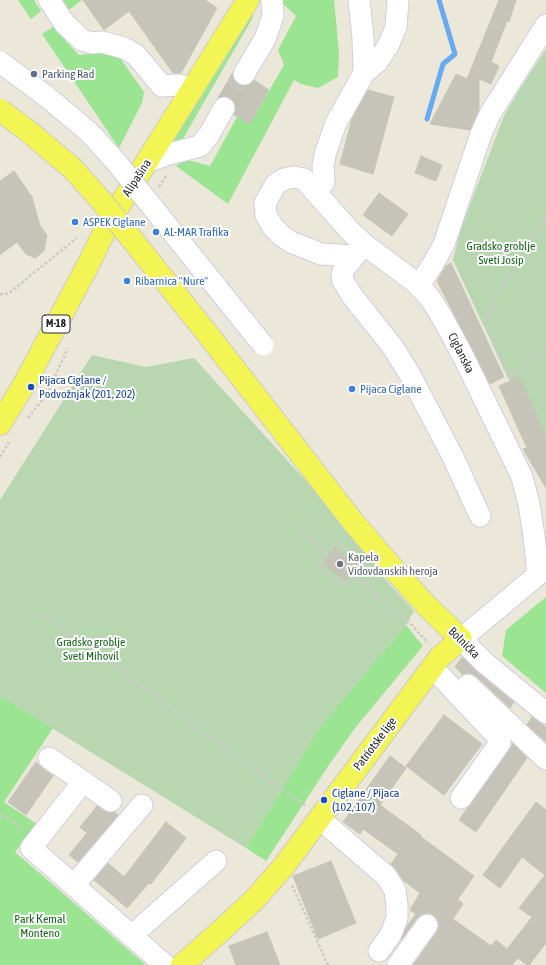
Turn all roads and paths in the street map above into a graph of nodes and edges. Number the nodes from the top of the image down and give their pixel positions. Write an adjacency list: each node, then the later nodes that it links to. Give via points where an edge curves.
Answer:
1 (49, 0): 10 (street, via 65,24 82,40 124,48 136,55 162,86 179,85)
2 (248, 0): 10 (main road, Alipašina / M-18)
3 (272, 0): 9 (street, via 273,16 265,39)
4 (359, 0): 8 (street)
5 (398, 0): 8 (street, via 396,27 388,46 377,62)
6 (546, 25): 18 (street, via 490,114 444,244)
7 (0, 62): 20 (street, bridge, via 90,133)
8 (364, 73): 14 (street, via 336,122 323,165)
9 (244, 74)
10 (193, 88): 13 (main road, Alipašina / M-18)
11 (224, 108): 13 (street, via 200,146)
12 (0, 110): 29 (main road, Bolnička, bridge, via 72,168 99,198 354,523 426,605)
13 (147, 162): 22 (main road, Alipašina / M-18, via 109,222 26,381)
14 (324, 183)
15 (546, 217): 21 (path, via 497,295 485,324 508,376 511,377)
16 (77, 238): 19 (path, via 9,293)
17 (359, 250): 17 (street, Ciglanska, via 304,180 294,177 276,184 265,203 266,215 282,236 320,254); 18 (street, Ciglanska); 23 (street, via 344,269 343,281 410,373)
18 (419, 286): 26 (street, Ciglanska, via 442,317 522,477)
19 (0, 294)
20 (263, 345)
21 (546, 348)
22 (0, 424)
23 (480, 516)
24 (291, 522): 25 (path)
25 (326, 553): 27 (path, via 317,564 346,588); 27 (path, via 335,542 364,566)
26 (542, 571): 29 (street, Patriotske lige)
27 (355, 578): 30 (path, via 408,621)
28 (40, 612): 39 (path)
29 (461, 638): 30 (main road, Patriotske lige); 31 (street, Bolnička, via 485,664)
30 (436, 663): 33 (street); 35 (street, via 497,736 500,743); 39 (main road, Patriotske lige)
31 (546, 713)
32 (49, 758): 34 (street)
33 (546, 759)
34 (83, 782): 36 (street); 40 (street)
35 (461, 798)
36 (111, 801)
37 (142, 806): 43 (street)
38 (0, 816): 40 (path, via 4,816 21,829)
39 (320, 817): 42 (main road, Patriotske lige); 46 (street, via 386,876 395,890 397,918 391,934)
40 (31, 848): 43 (street)
41 (216, 861): 45 (street)
42 (284, 866): 48 (main road, Patriotske lige, via 219,933); 49 (path)
43 (74, 885): 45 (street)
44 (427, 925): 50 (street)
45 (131, 936): 47 (street)
46 (378, 951)
47 (165, 965)
48 (182, 965)
49 (328, 965)
50 (398, 965)

